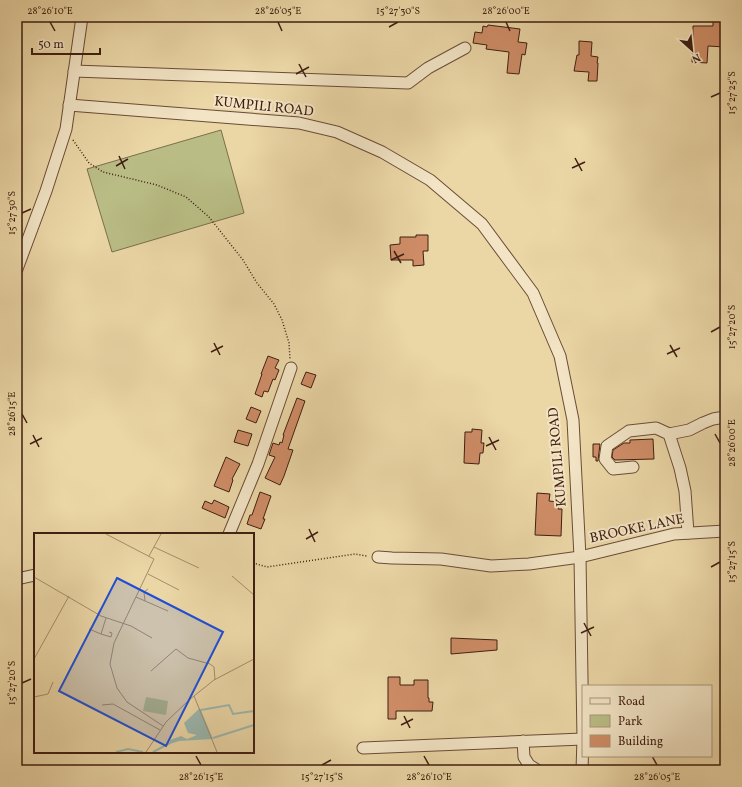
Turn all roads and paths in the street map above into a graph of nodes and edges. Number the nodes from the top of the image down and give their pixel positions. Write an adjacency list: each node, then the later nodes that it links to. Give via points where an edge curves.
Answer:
1 (82, 17): 3 (street)
2 (465, 48): 3 (street, via 428,68 408,83)
3 (74, 71): 4 (street)
4 (69, 104): 5 (street); 15 (street, KUMPILI ROAD, via 298,123 337,132 382,152 430,180 482,224 534,293 560,356 573,420)
5 (66, 129): 6 (street); 7 (path, via 90,163 103,172 157,185 186,197 209,216 274,304 289,343)
6 (17, 269)
7 (290, 368): 12 (street, via 258,464)
8 (725, 418): 9 (street, via 713,419 689,430)
9 (669, 434): 10 (street, via 656,428 629,431 607,446 605,459 613,469); 13 (street, via 685,491)
10 (633, 467)
11 (725, 531): 13 (street, BROOKE LANE)
12 (229, 533)
13 (688, 533): 15 (street, BROOKE LANE, via 674,534)
14 (378, 557): 15 (street, BROOKE LANE, via 441,559 491,566); 16 (path, via 355,554 267,567)
15 (580, 557): 19 (street, KUMPILI ROAD)
16 (254, 563)
17 (34, 575): 18 (street)
18 (17, 579)
19 (582, 685)
20 (582, 738): 21 (street)
21 (523, 741): 22 (street); 24 (street, via 524,757 528,765)
22 (363, 748)
23 (582, 757): 25 (street, KUMPILI ROAD)
24 (537, 770)
25 (582, 770)

